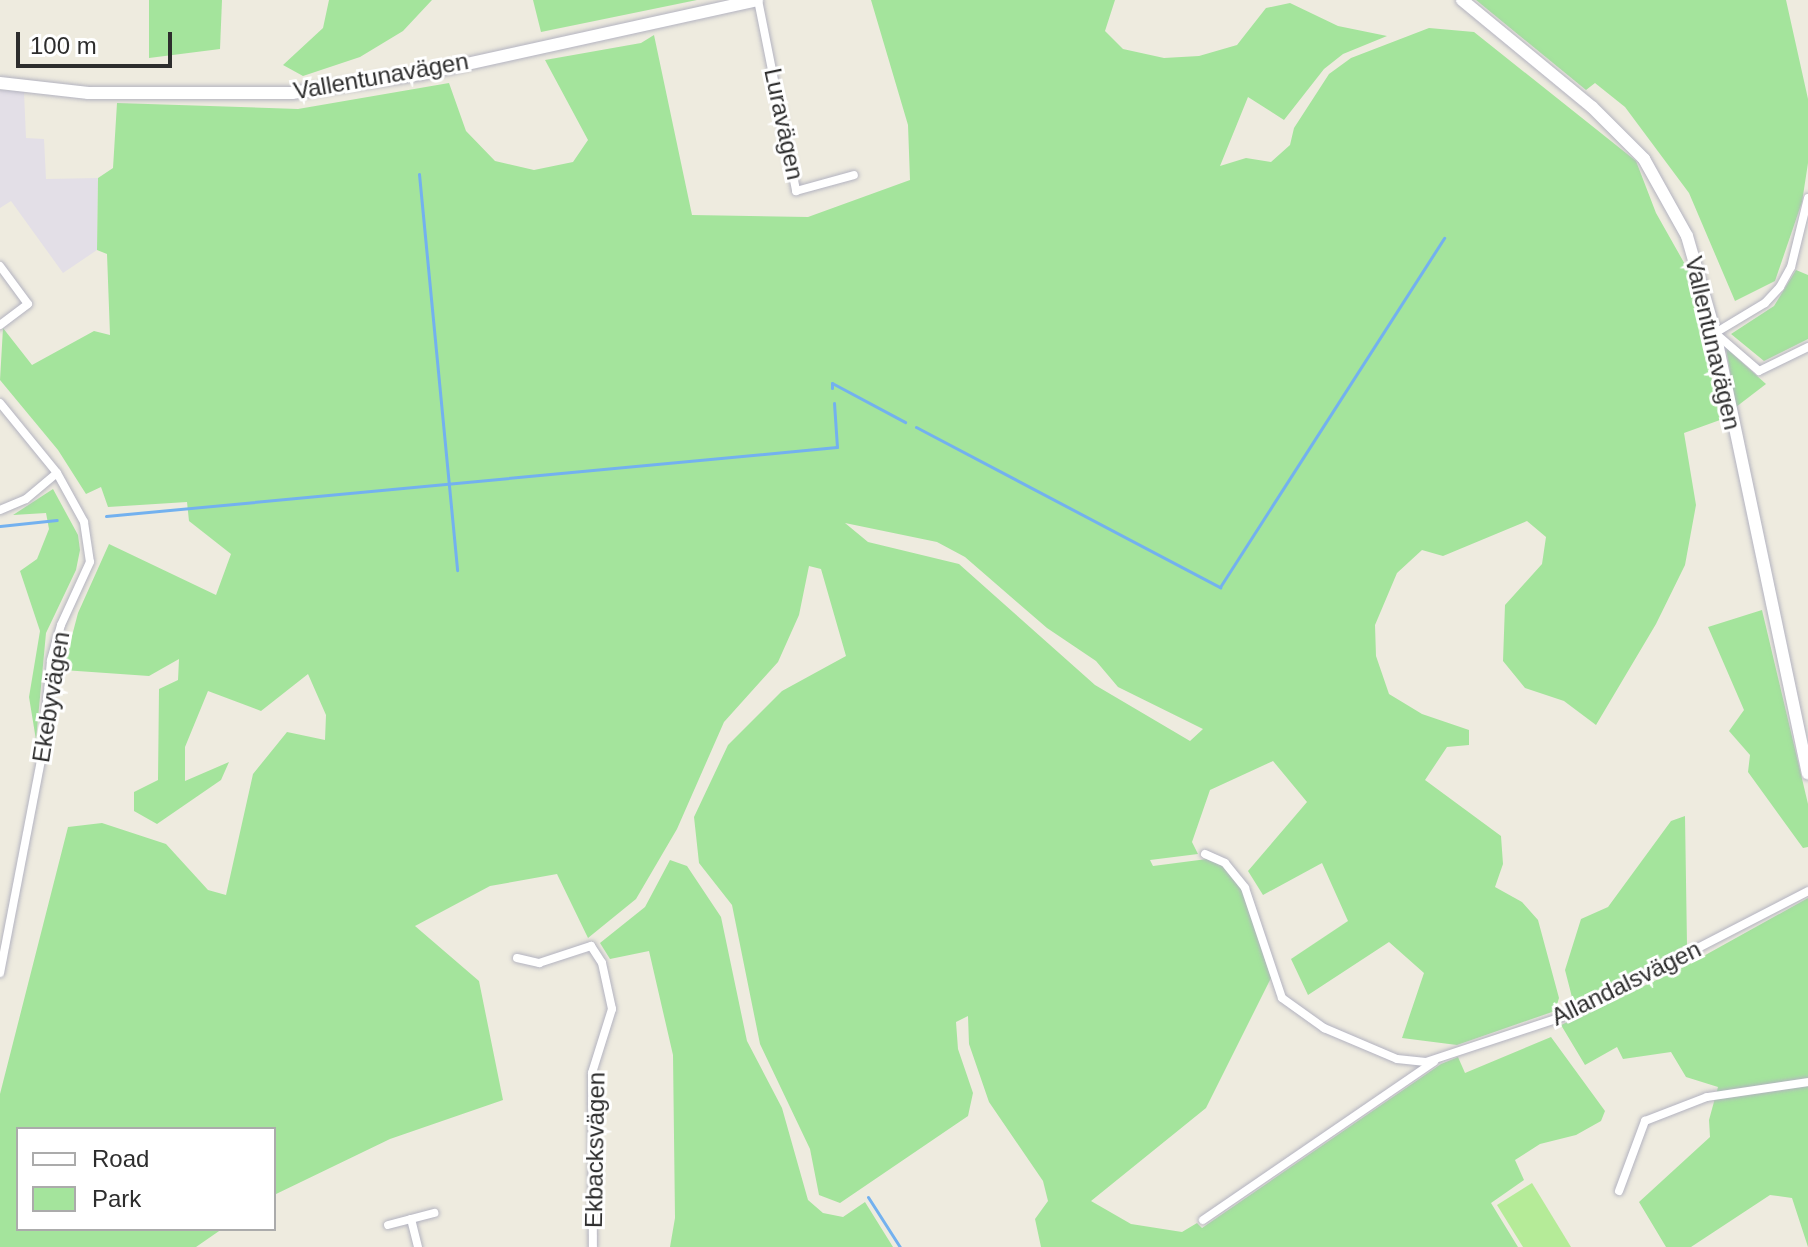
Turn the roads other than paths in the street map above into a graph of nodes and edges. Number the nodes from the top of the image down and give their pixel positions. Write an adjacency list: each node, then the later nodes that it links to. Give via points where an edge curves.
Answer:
1 (757, 0): 3 (main road, Vallentunavägen, via 421,74 292,93 88,93); 4 (street, Luravägen, via 796,191)
2 (1462, 0): 8 (main road, Vallentunavägen, via 1592,107 1644,159 1687,236)
3 (0, 83)
4 (854, 175)
5 (1808, 198): 8 (street, via 1791,267 1780,287 1765,303)
6 (0, 266): 7 (street, via 28,304)
7 (0, 325)
8 (1715, 333): 9 (street, via 1759,371); 13 (main road, Vallentunavägen)
9 (1808, 347)
10 (0, 403): 11 (street, Ekebyvägen)
11 (57, 473): 12 (street, via 26,499); 17 (street, Ekebyvägen, via 84,522 90,562 51,661 42,755)
12 (0, 510)
13 (1808, 773)
14 (1205, 854): 18 (street, Allandalsvägen, via 1225,863 1245,888 1282,998 1324,1028 1397,1059)
15 (1808, 891): 18 (street, Allandalsvägen, via 1568,1015)
16 (517, 958): 26 (street, Ekbacksvägen, via 539,963 591,946 602,963 612,1009 592,1073)
17 (0, 973)
18 (1438, 1060): 23 (street, Allandalsvägen)
19 (1808, 1082): 20 (street, via 1707,1097 1645,1121)
20 (1619, 1191)
21 (434, 1213): 22 (street)
22 (411, 1219): 24 (street); 25 (street)
23 (1203, 1220)
24 (388, 1225)
25 (418, 1247)
26 (593, 1247)

